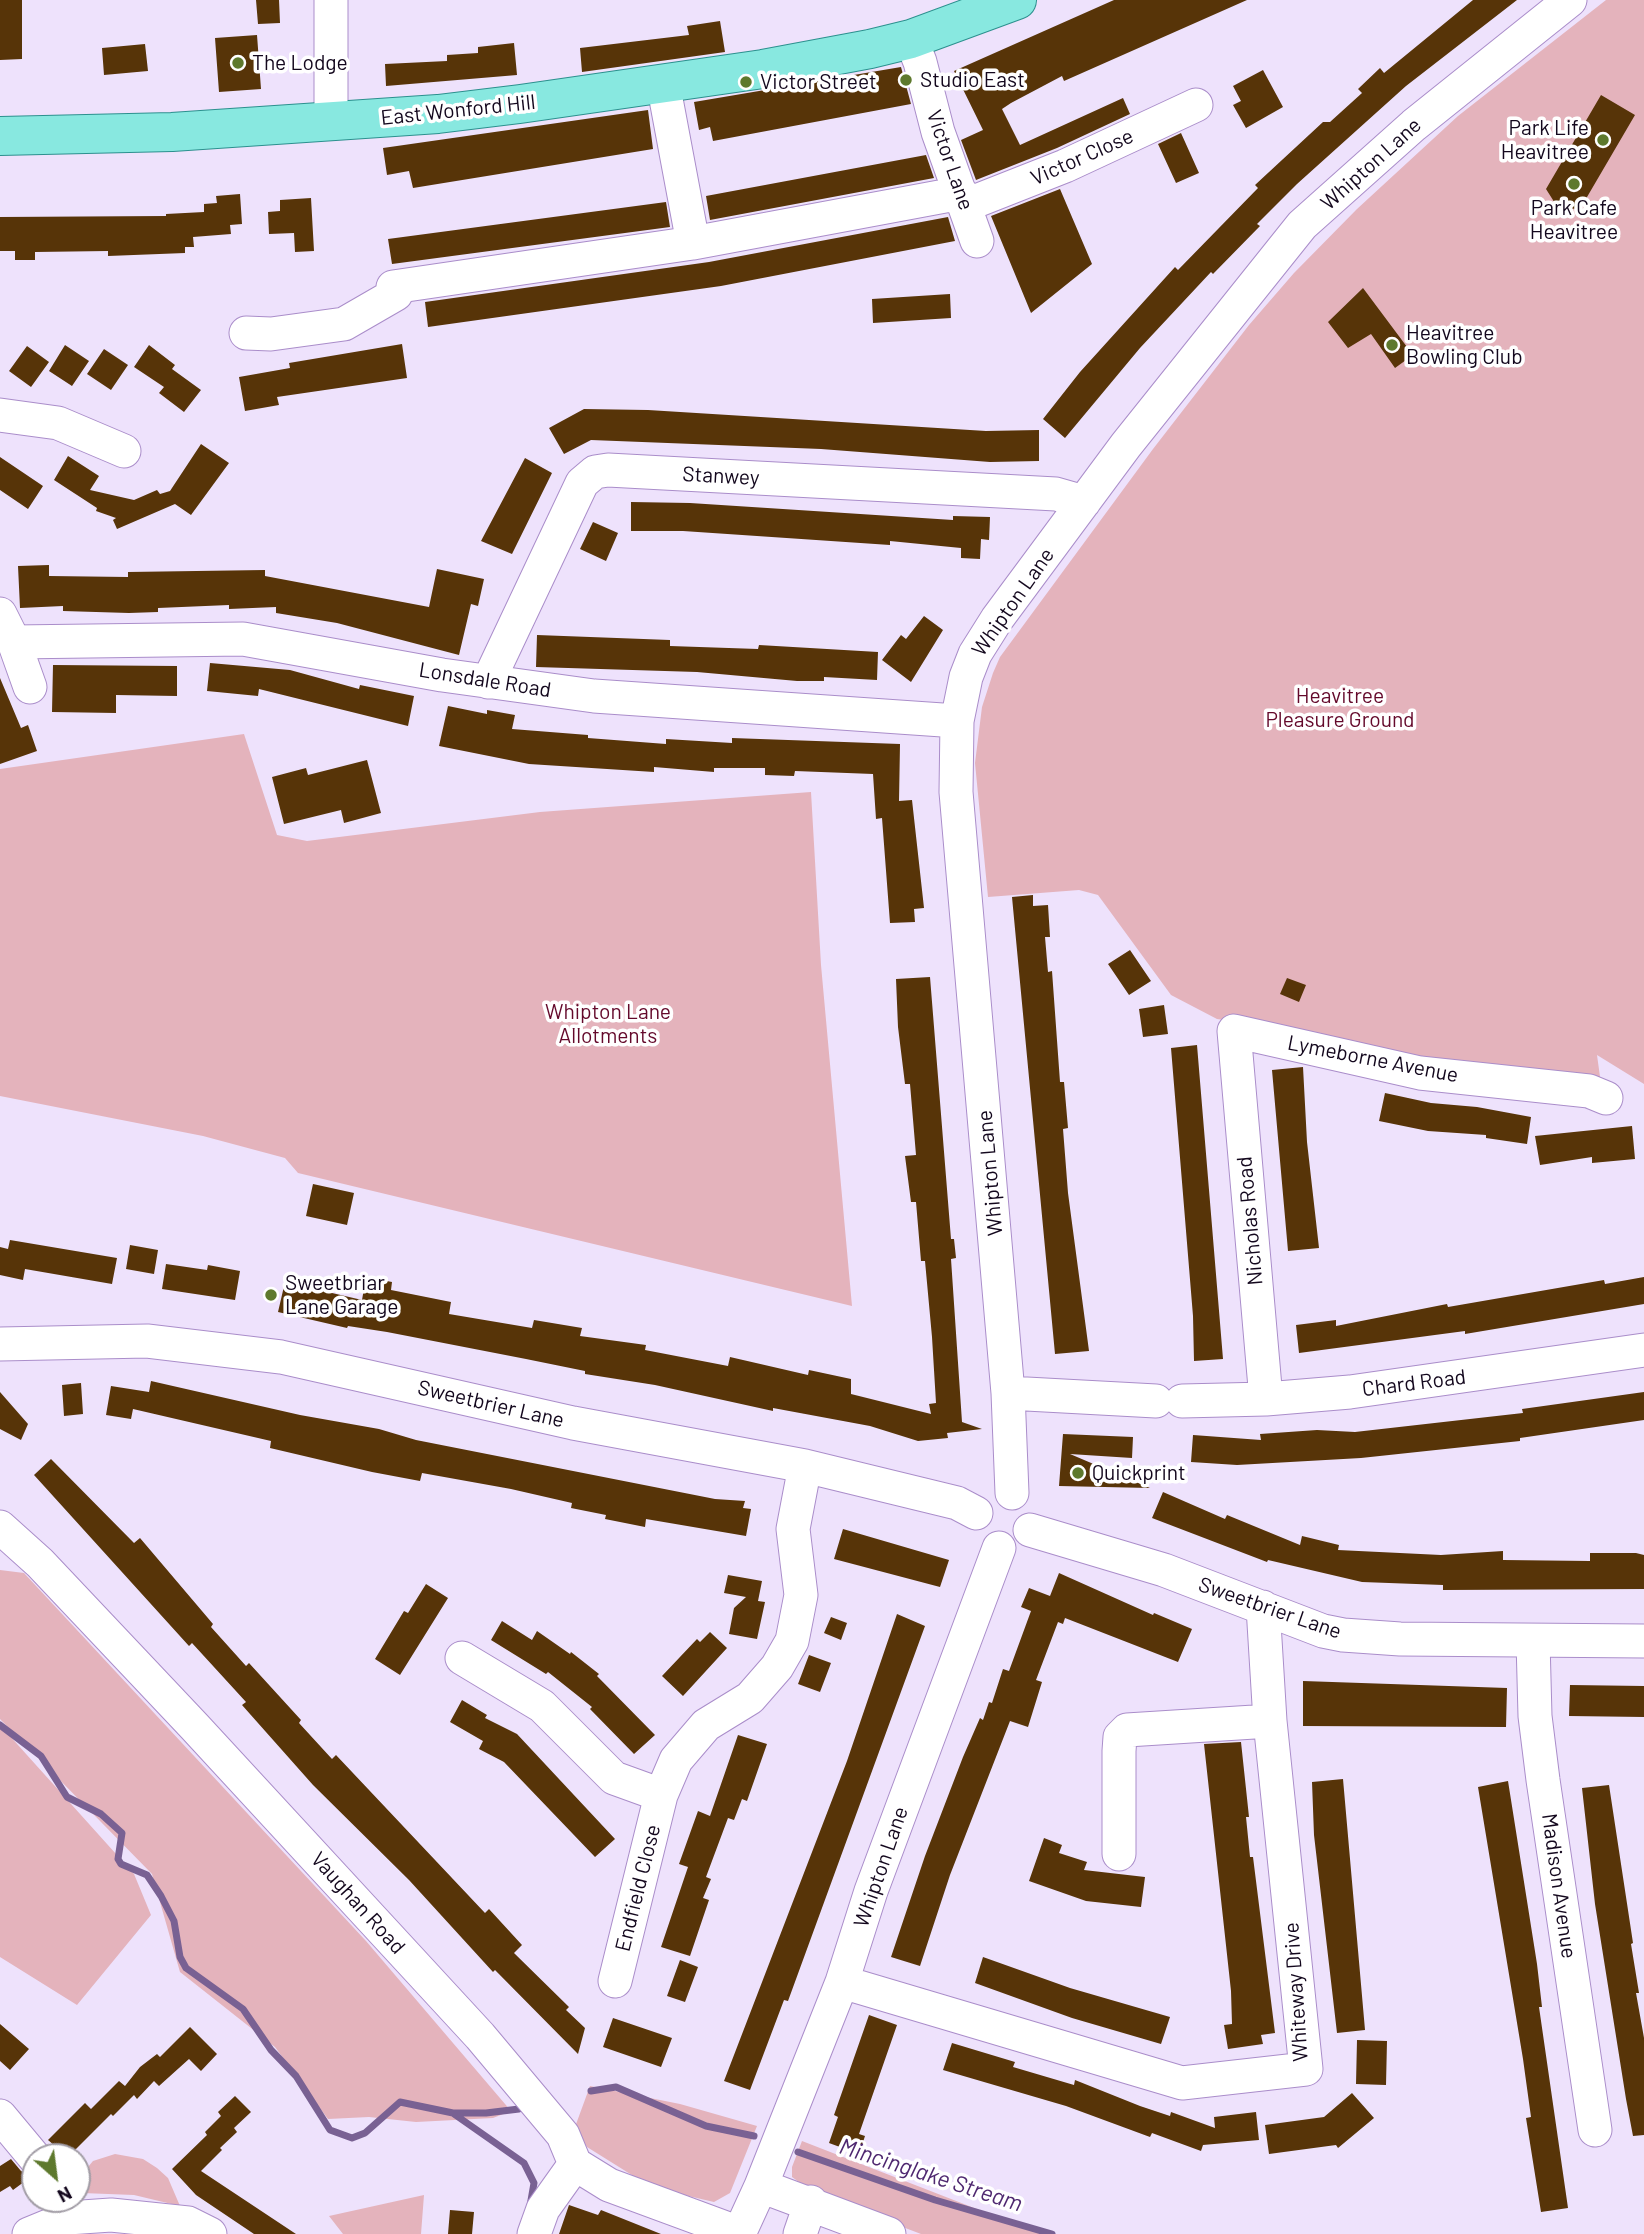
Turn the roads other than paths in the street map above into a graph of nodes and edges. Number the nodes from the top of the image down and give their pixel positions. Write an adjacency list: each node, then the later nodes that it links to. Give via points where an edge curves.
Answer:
1 (331, 0): 7 (street)
2 (1017, 0): 4 (main road, East Wonford Hill)
3 (1570, 0): 15 (street, Whipton Lane, via 1414,125 1302,225)
4 (911, 39): 5 (main road, East Wonford Hill, via 763,69); 9 (street, Victor Lane)
5 (663, 83): 7 (main road, East Wonford Hill, via 452,113); 11 (street)
6 (1196, 105): 9 (street, Victor Close, via 1065,166)
7 (331, 122): 8 (main road, East Wonford Hill)
8 (0, 136)
9 (963, 199): 10 (street, Victor Lane); 11 (street)
10 (977, 241)
11 (693, 243): 12 (street, via 395,291 344,324)
12 (246, 333)
13 (0, 415): 14 (street, via 58,423)
14 (124, 451)
15 (1084, 502): 17 (street, Stanwey, via 1056,494 595,472 582,483); 19 (street, Whipton Lane, via 975,654)
16 (7, 628): 17 (street, Lonsdale Road, via 243,639); 18 (street, Lonsdale Road)
17 (488, 682): 19 (street, Lonsdale Road, via 594,696)
18 (30, 687)
19 (957, 720): 24 (street, Whipton Lane, via 956,792)
20 (1234, 1042): 21 (street, Lymeborne Avenue, via 1234,1031 1420,1073 1589,1091); 25 (street, Nicholas Road)
21 (1606, 1098)
22 (0, 1344): 26 (street, Sweetbrier Lane, via 147,1341 239,1350 573,1423)
23 (1644, 1350): 25 (street, Chard Road, via 1472,1376)
24 (1008, 1393): 25 (street, Chard Road, via 1169,1401); 27 (street, Whipton Lane)
25 (1266, 1399)
26 (805, 1466): 28 (street, Sweetbrier Lane, via 957,1503); 37 (street, Endfield Close, via 793,1529 801,1595 792,1641 750,1698 706,1725 690,1741)
27 (1012, 1493): 28 (street, via 993,1493); 30 (street, via 1031,1511)
28 (976, 1514): 31 (street, via 978,1531)
29 (0, 1527): 44 (street, Vaughan Road, via 203,1735 480,2036 563,2135)
30 (1030, 1530): 31 (street, via 1018,1544); 32 (street, Sweetbrier Lane, via 1164,1570)
31 (999, 1548): 40 (street, Whipton Lane)
32 (1263, 1607): 33 (street, Sweetbrier Lane, via 1343,1635); 36 (street, Whiteway Drive)
33 (1533, 1641): 34 (street, Sweetbrier Lane); 42 (street, Madison Avenue, via 1543,1780)
34 (1644, 1641)
35 (460, 1654): 37 (street, Endfield Close, via 542,1706 614,1778)
36 (1270, 1721): 38 (street, via 1127,1730 1119,1751); 40 (street, Whiteway Drive, via 1306,2069 1181,2083)
37 (660, 1795): 39 (street, Endfield Close)
38 (1119, 1854)
39 (615, 1981)
40 (842, 1982): 45 (street, Whipton Lane)
41 (0, 2116): 43 (street)
42 (1595, 2130)
43 (22, 2143)
44 (575, 2164): 51 (street, via 543,2209); 52 (street, via 610,2185)
45 (761, 2186): 46 (street); 52 (street)
46 (811, 2202): 53 (street); 54 (street)
47 (91, 2211): 50 (street, via 188,2223)
48 (58, 2213): 49 (street)
49 (29, 2234)
50 (210, 2234)
51 (534, 2234)
52 (739, 2234)
53 (800, 2234)
54 (889, 2234)

